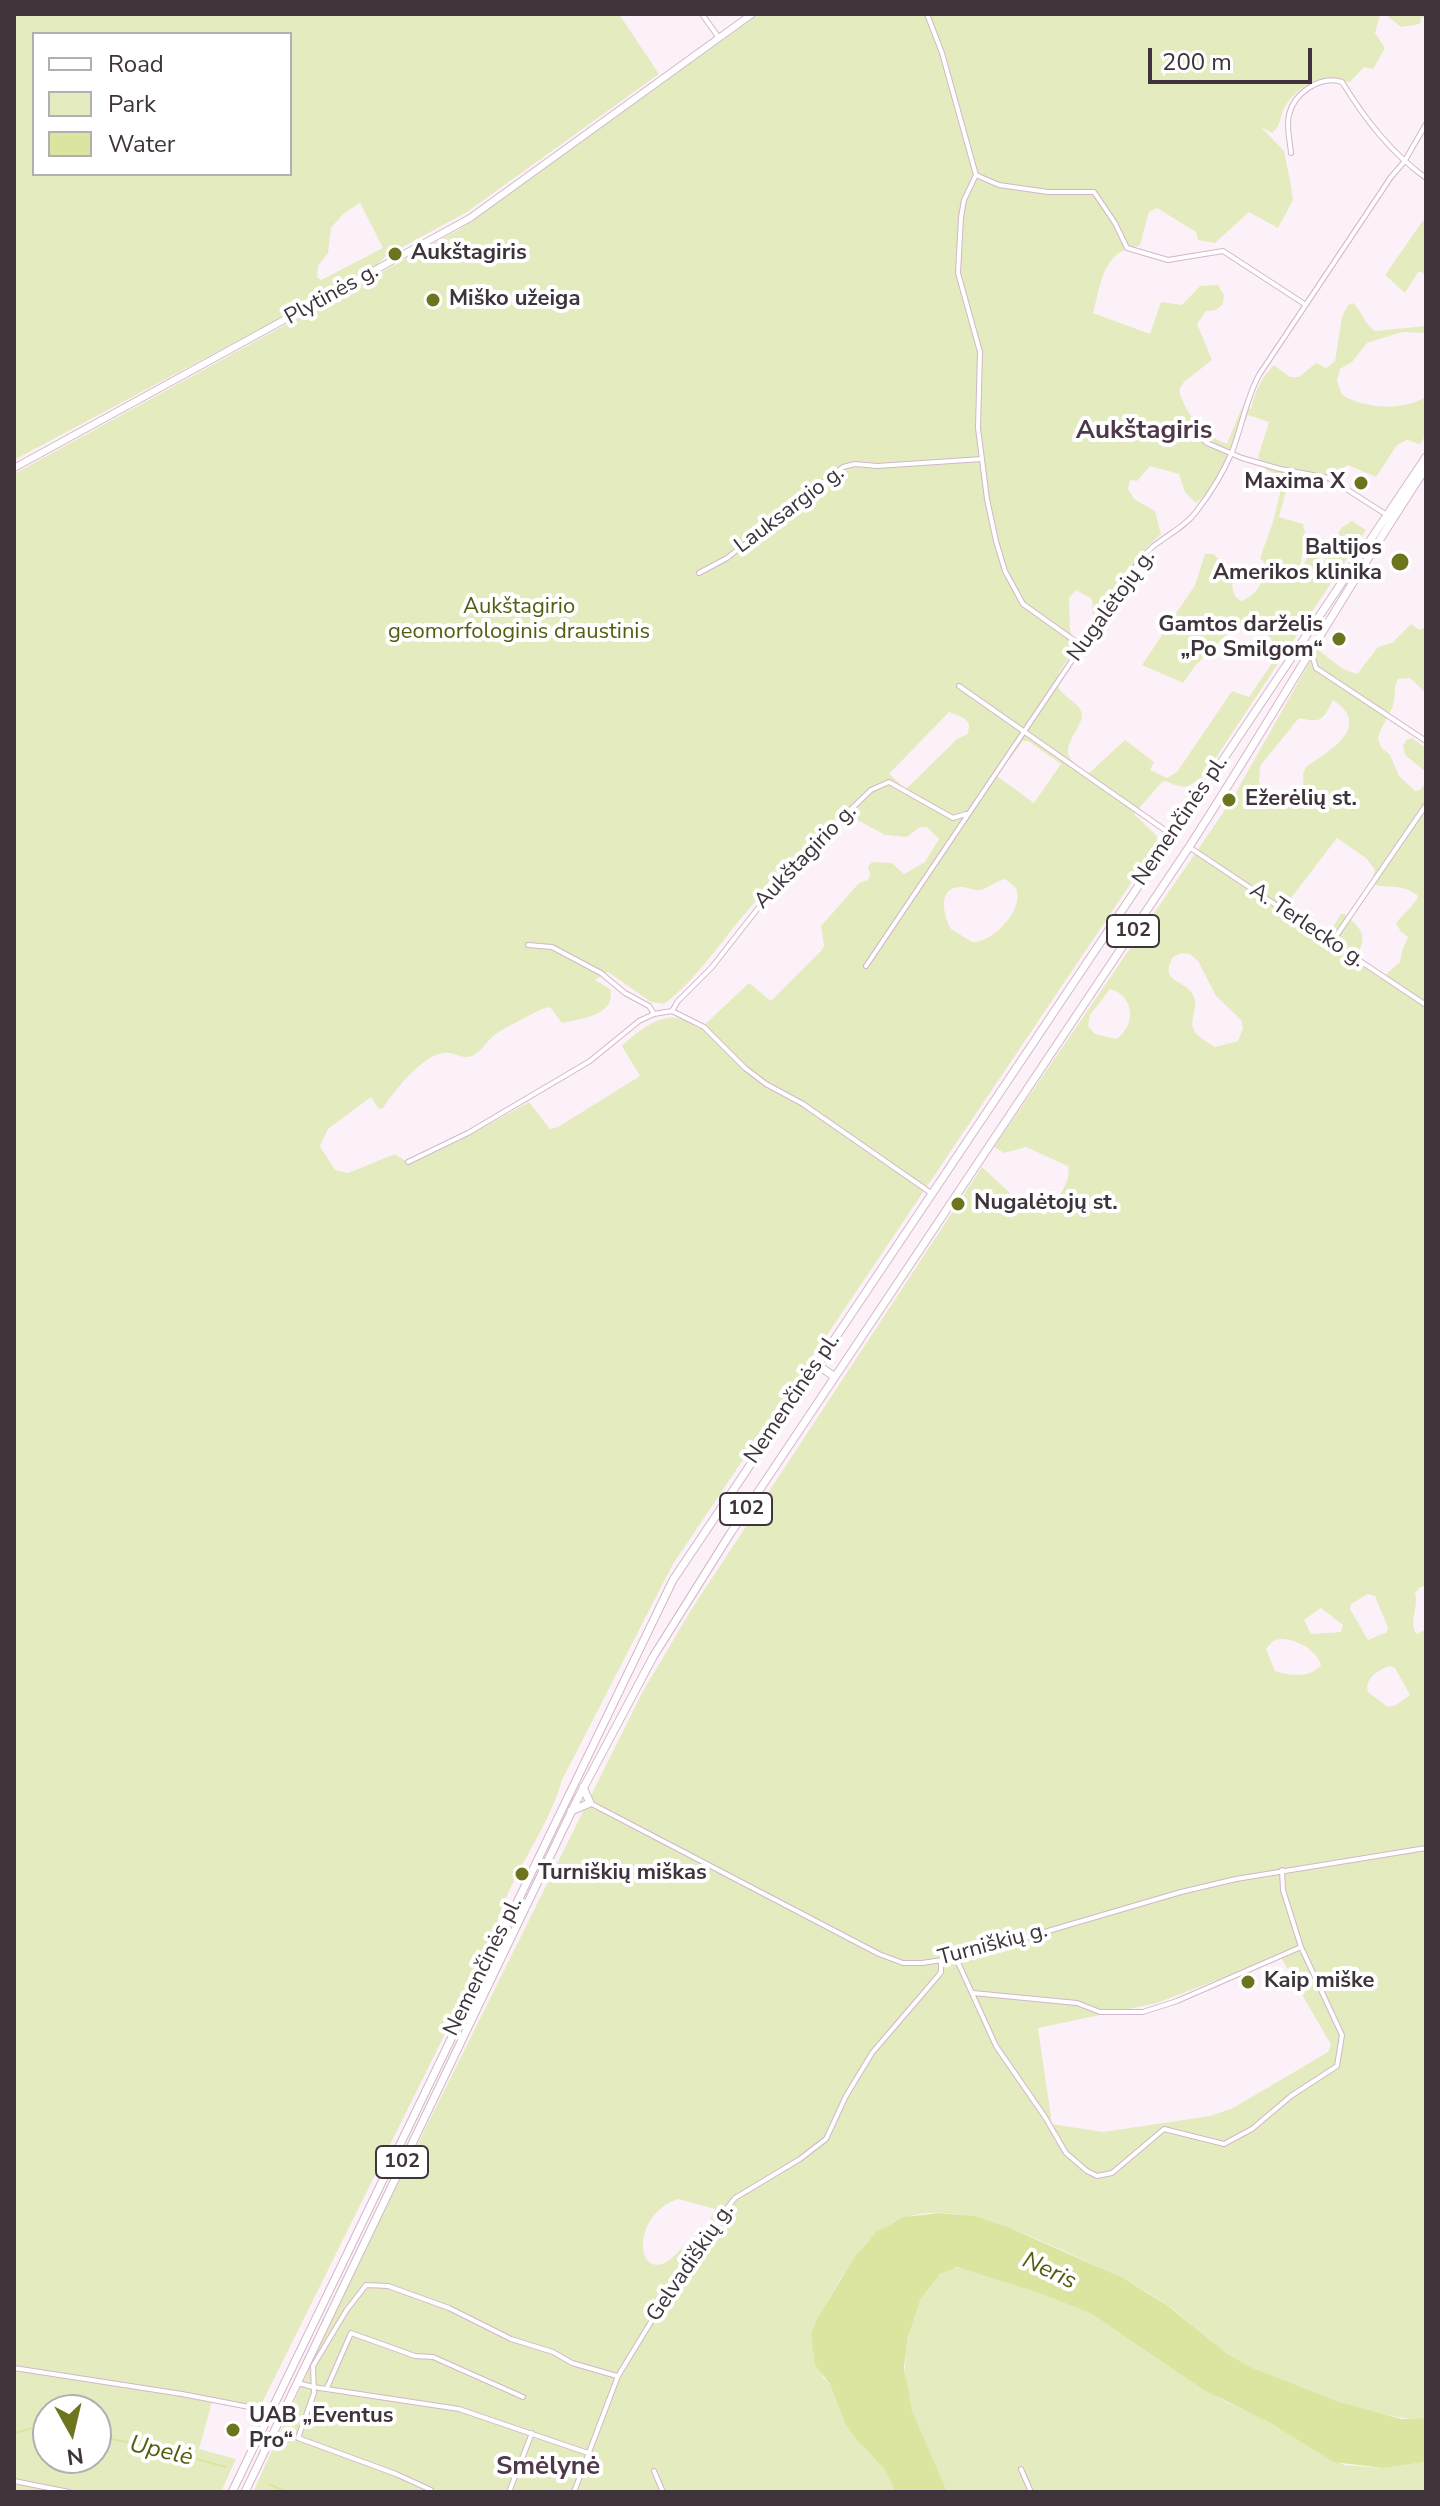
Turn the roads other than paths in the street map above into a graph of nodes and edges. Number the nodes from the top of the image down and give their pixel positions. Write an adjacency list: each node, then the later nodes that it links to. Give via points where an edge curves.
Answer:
1 (702, 14): 4 (street)
2 (752, 14): 4 (main road, Plytinės g.)
3 (927, 14): 8 (street)
4 (719, 38): 15 (main road, Plytinės g., via 470,218)
5 (1426, 124): 7 (street, Nugalėtojų g.)
6 (1291, 153): 7 (street, via 1288,121 1296,99 1321,82 1337,80)
7 (1404, 162): 9 (street); 10 (street, Nugalėtojų g.)
8 (976, 175): 10 (street, via 999,185 1094,192 1127,248 1168,260 1223,251); 14 (street, via 964,200 958,262 980,352)
9 (1426, 178)
10 (1306, 305): 12 (street, Nugalėtojų g., via 1253,386)
11 (1194, 430): 12 (street)
12 (1231, 454): 17 (street, via 1329,478); 19 (street, Nugalėtojų g., via 1198,510 1145,553)
13 (1426, 457): 17 (main road, Nemenčinės pl. / 102)
14 (982, 459): 18 (street, Lauksargio g., via 843,467 727,558); 19 (street, via 1005,571 1023,604)
15 (14, 468)
16 (1426, 468): 20 (main road, Nemenčinės pl. / 102)
17 (1387, 515): 28 (main road, Nemenčinės pl. / 102)
18 (699, 573)
19 (1082, 646): 24 (street, Nugalėtojų g.)
20 (1311, 651): 21 (street); 22 (main road, Nemenčinės pl. / 102)
21 (1316, 668): 22 (street); 25 (street)
22 (1299, 671): 29 (main road, Nemenčinės pl. / 102)
23 (959, 686): 24 (street)
24 (1024, 734): 27 (street, Nugalėtojų g.); 28 (street)
25 (1426, 741)
26 (1426, 805): 30 (street)
27 (970, 811): 32 (street, Nugalėtojų g.); 34 (street, Aukštagirio g., via 953,818 889,782 871,790 788,870)
28 (1172, 835): 29 (main road); 37 (main road, Nemenčinės pl. / 102)
29 (1189, 847): 30 (street, A. Terlecko g.); 39 (main road, Nemenčinės pl. / 102)
30 (1332, 942): 33 (street, A. Terlecko g.)
31 (528, 945): 35 (street, via 552,947 601,973)
32 (866, 966)
33 (1426, 1005)
34 (672, 1011): 35 (street); 37 (street, via 704,1027 766,1084)
35 (654, 1014): 36 (street, via 590,1061)
36 (408, 1162)
37 (931, 1193): 38 (main road, Nemenčinės pl. / 102)
38 (816, 1364): 39 (main road); 40 (main road, Nemenčinės pl. / 102, via 673,1580)
39 (835, 1377): 41 (main road, Nemenčinės pl. / 102, via 689,1597)
40 (602, 1723): 41 (main road); 47 (main road, Nemenčinės pl. / 102)
41 (614, 1729): 42 (main road, Nemenčinės pl. / 102)
42 (583, 1787): 43 (main road); 44 (main road, Nemenčinės pl. / 102)
43 (590, 1803): 44 (main road); 51 (street, Turniškių g., via 879,1954 903,1963)
44 (571, 1811): 48 (main road, Nemenčinės pl. / 102)
45 (1426, 1848): 46 (street, Turniškių g.)
46 (1282, 1870): 49 (street); 50 (street, Turniškių g., via 1181,1892)
47 (514, 1905): 48 (main road); 59 (main road, Nemenčinės pl. / 102)
48 (524, 1910): 55 (main road, Nemenčinės pl. / 102)
49 (1301, 1947): 52 (street, via 1143,2012 1100,2012 1077,2003); 52 (street, via 1342,2035 1337,2066 1224,2144 1164,2129 1112,2173 1101,2176 1066,2153 996,2046)
50 (956, 1958): 51 (street, Turniškių g.); 52 (street)
51 (941, 1961): 54 (street, Gelvadiškių g., via 941,1972 872,2053 830,2134 727,2206)
52 (973, 1993)
53 (14, 2368): 59 (street)
54 (618, 2376): 56 (street, via 511,2339 449,2308 371,2284 346,2311 313,2366); 61 (street, Gelvadiškių g.)
55 (296, 2382): 56 (street); 68 (main road, Nemenčinės pl. / 102)
56 (313, 2387): 57 (street); 65 (street, via 298,2438)
57 (327, 2389): 58 (street, via 351,2333 415,2356 433,2357); 60 (street, via 459,2409)
58 (523, 2397)
59 (270, 2411): 67 (main road, Nemenčinės pl. / 102)
60 (532, 2433): 61 (street); 69 (street)
61 (588, 2453): 70 (street, Gelvadiškių g.)
62 (1021, 2469): 72 (street)
63 (654, 2471): 71 (street)
64 (14, 2481): 66 (street)
65 (431, 2490)
66 (69, 2492)
67 (232, 2492)
68 (245, 2492)
69 (509, 2492)
70 (574, 2492)
71 (663, 2492)
72 (1031, 2492)

